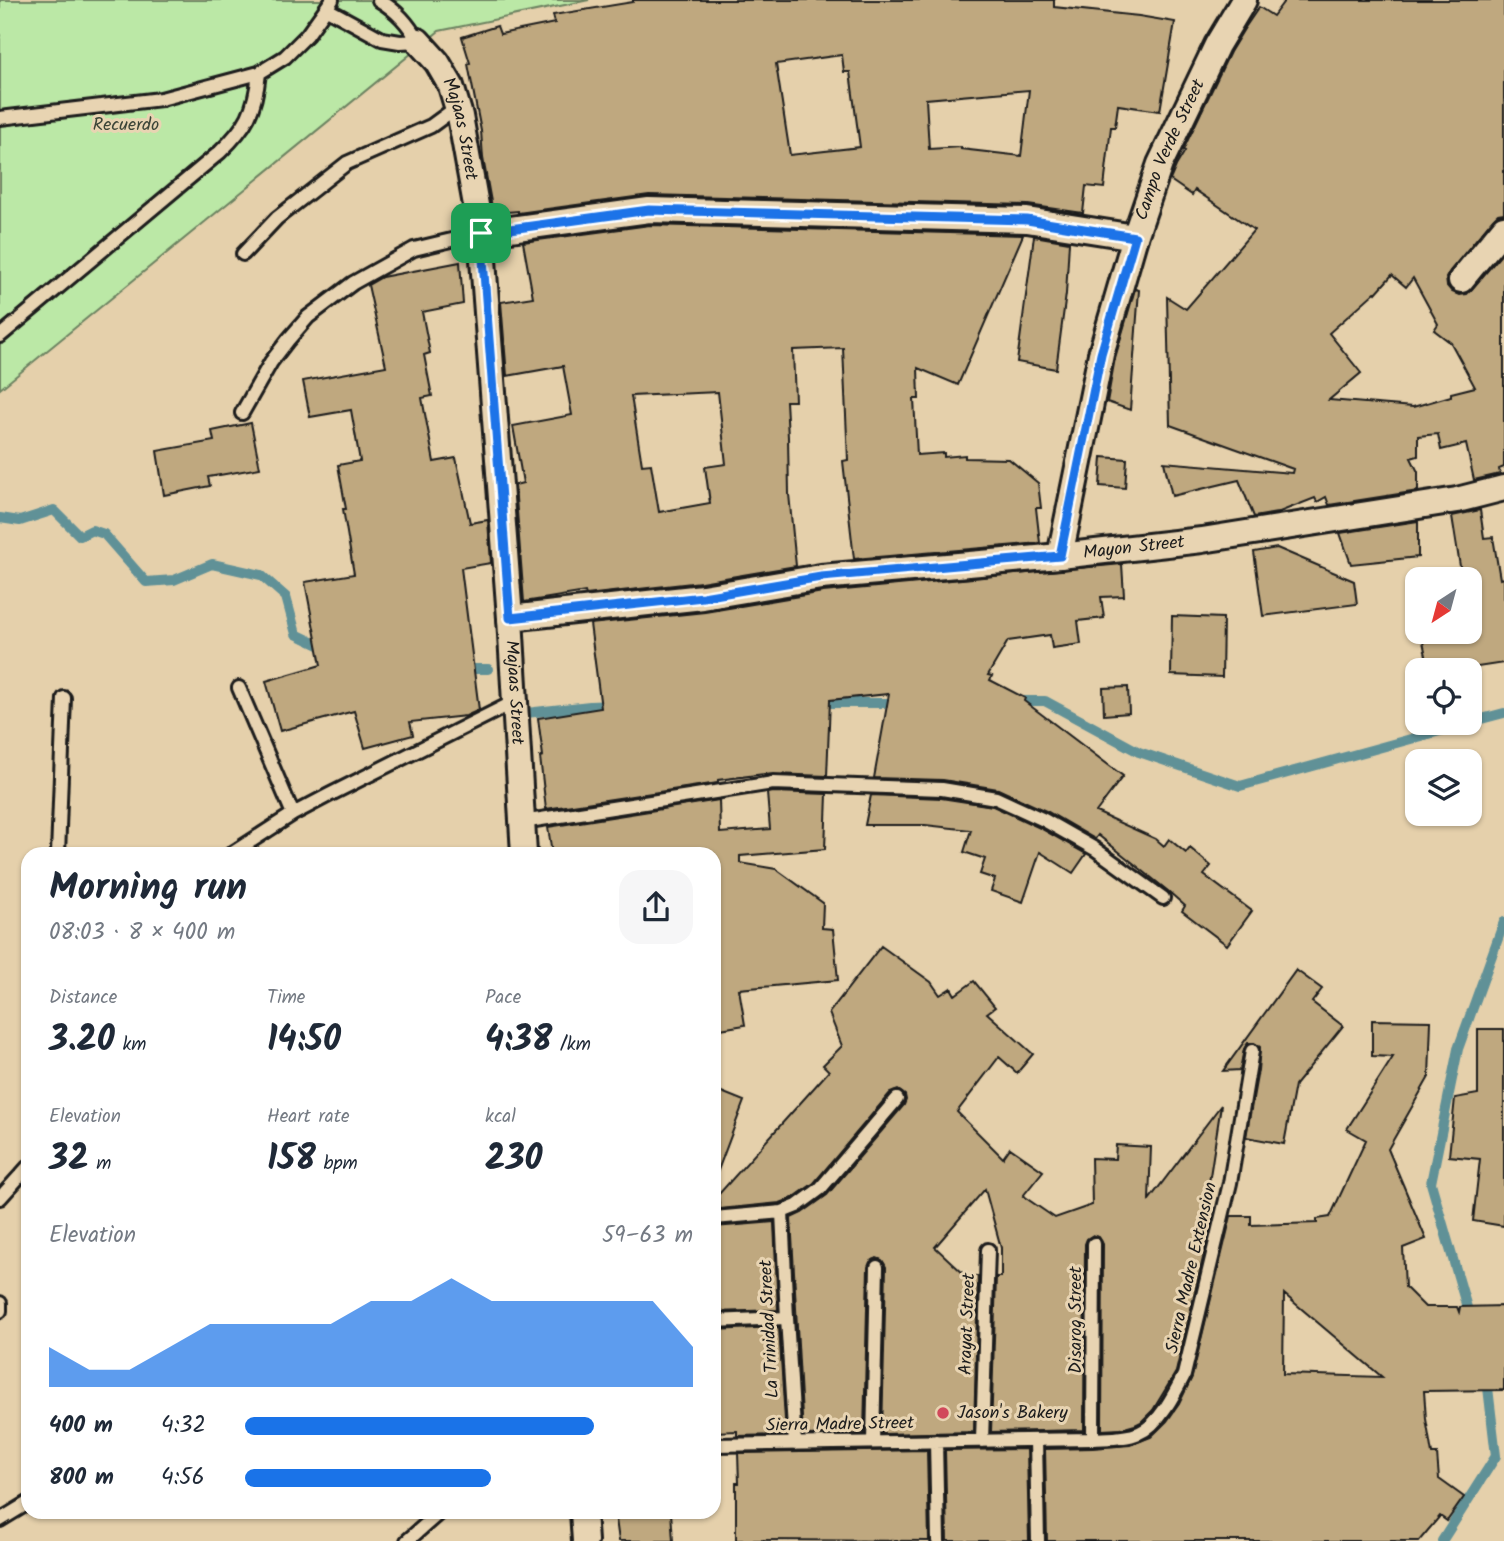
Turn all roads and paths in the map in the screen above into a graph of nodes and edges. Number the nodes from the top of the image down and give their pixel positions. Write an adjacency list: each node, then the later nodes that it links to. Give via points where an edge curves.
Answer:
1 (379, 0): 4 (lane, via 398,13)
2 (1244, 0): 10 (street, Campo Verde Street, via 1217,45 1160,164)
3 (329, 4): 4 (lane, via 382,39); 5 (lane, via 285,57)
4 (418, 41): 6 (street, Majaas Street, via 442,70)
5 (259, 73): 7 (lane, via 161,99); 13 (lane, via 250,116 237,135)
6 (457, 107): 9 (street, Majaas Street); 11 (lane, via 431,126 347,163 277,218)
7 (0, 118)
8 (1504, 228): 12 (street)
9 (481, 233): 10 (street, via 649,210 1027,220); 14 (lane, via 414,249 354,283 308,317 271,362); 17 (street, Majaas Street)
10 (1135, 237): 16 (street, Campo Verde Street, via 1101,354)
11 (243, 254)
12 (1461, 279)
13 (0, 337)
14 (242, 413)
15 (1504, 488): 16 (street, Mayon Street, via 1457,500 1202,540)
16 (1060, 556): 17 (street, Mayon Street, via 821,577 703,597)
17 (510, 618): 20 (street, Majaas Street)
18 (239, 688): 21 (lane)
19 (64, 698): 23 (lane)
20 (514, 702): 21 (lane); 22 (street, Majaas Street)
21 (293, 814): 24 (lane)
22 (522, 822): 25 (street, Majaas Street); 26 (lane, via 773,783 942,789 996,798 1044,820 1095,849)
23 (58, 847)
24 (242, 847)
25 (524, 847)
26 (1163, 898)
27 (1252, 1051): 40 (lane, Sierra Madre Extension, via 1230,1183 1184,1375 1161,1413 1140,1433)
28 (897, 1099): 31 (lane, via 820,1189)
29 (21, 1175): 30 (lane)
30 (0, 1198)
31 (782, 1212): 32 (lane); 38 (lane, La Trinidad Street)
32 (721, 1217)
33 (1094, 1244): 40 (lane, Disarog Street)
34 (988, 1250): 43 (lane, Arayat Street)
35 (877, 1267): 44 (lane)
36 (0, 1303): 37 (lane)
37 (0, 1311)
38 (786, 1318): 39 (lane); 45 (lane, La Trinidad Street)
39 (721, 1321)
40 (1093, 1439): 41 (lane, Sierra Madre Street)
41 (1036, 1440): 43 (lane, Sierra Madre Street); 54 (lane)
42 (936, 1441): 43 (lane, Sierra Madre Street); 44 (lane, Sierra Madre Street); 53 (lane)
43 (982, 1441)
44 (873, 1442): 45 (lane, Sierra Madre Street)
45 (794, 1444): 46 (lane, Sierra Madre Street)
46 (721, 1445)
47 (21, 1507): 50 (lane)
48 (432, 1519): 51 (lane)
49 (583, 1519): 52 (street)
50 (0, 1520)
51 (407, 1541)
52 (585, 1541)
53 (938, 1541)
54 (1038, 1541)

